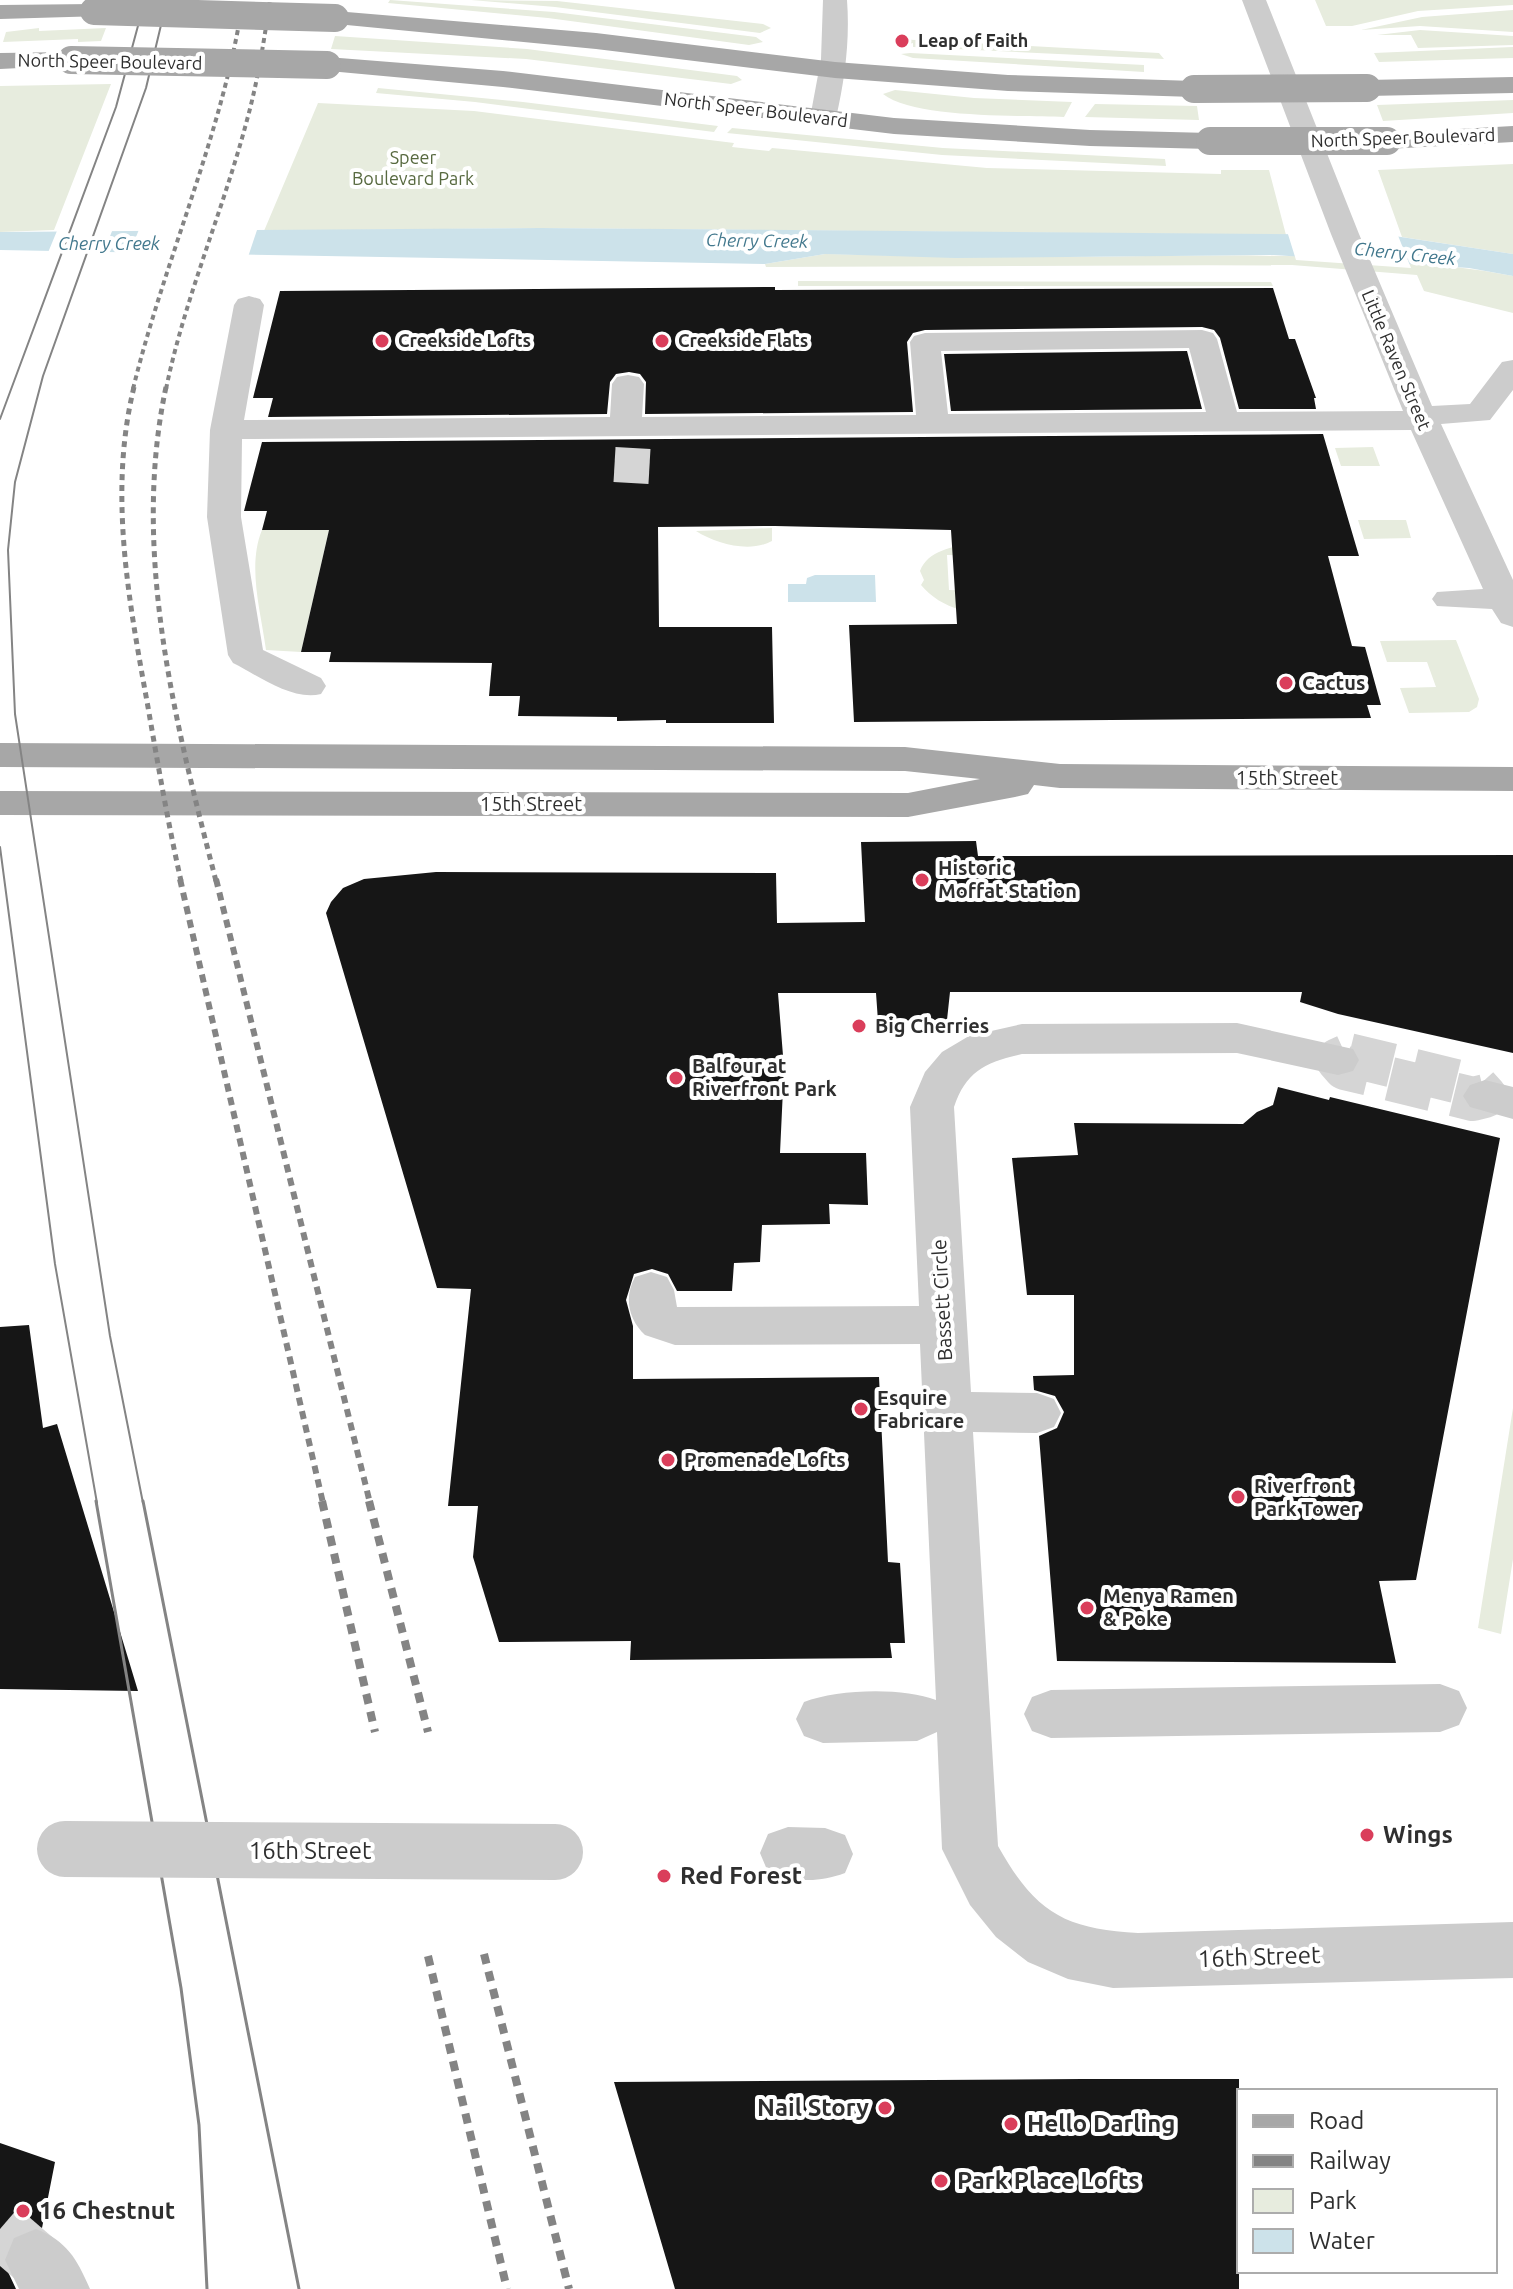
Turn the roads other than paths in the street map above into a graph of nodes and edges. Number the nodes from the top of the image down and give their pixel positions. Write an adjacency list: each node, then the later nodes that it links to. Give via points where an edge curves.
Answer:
1 (835, 0): 5 (street)
2 (1254, 0): 12 (street, Little Raven Street)
3 (0, 12): 5 (main road, bridge, via 335,18 596,41)
4 (0, 61): 7 (main road, North Speer Boulevard, bridge, via 327,65 516,81)
5 (835, 70): 6 (main road, bridge, via 1194,89); 7 (street)
6 (1513, 85)
7 (823, 118): 8 (main road, North Speer Boulevard, bridge, via 952,130 1210,141 1387,141)
8 (1513, 134)
9 (249, 305): 15 (street)
10 (1513, 369): 12 (street, via 1479,413)
11 (628, 384): 16 (street)
12 (1420, 418): 13 (street); 18 (street, Little Raven Street)
13 (1224, 421): 14 (street); 14 (street, via 1202,339 925,342)
14 (933, 424): 16 (street)
15 (226, 430): 16 (street); 19 (street, via 224,517 246,655)
16 (631, 434)
17 (1449, 599): 18 (street)
18 (1509, 608)
19 (308, 686)
20 (0, 755): 21 (main road, 15th Street, via 905,759)
21 (1060, 776): 22 (main road, 15th Street); 23 (main road, 15th Street, via 908,805)
22 (1513, 779)
23 (0, 803)
24 (1338, 1060): 26 (street, Bassett Circle, via 1237,1038 1022,1039 970,1054 946,1073 932,1107)
25 (651, 1290): 26 (street, via 654,1315 675,1326)
26 (943, 1325): 27 (street, Bassett Circle)
27 (948, 1412): 28 (street); 35 (street, Bassett Circle, via 970,1849 987,1886)
28 (1037, 1413)
29 (1440, 1708): 30 (street)
30 (1051, 1714)
31 (917, 1717): 32 (street)
32 (823, 1719)
33 (65, 1849): 34 (street, 16th Street, bridge)
34 (555, 1852)
35 (1015, 1918): 36 (street, 16th Street, via 1049,1942 1088,1957 1138,1961)
36 (1513, 1950)

